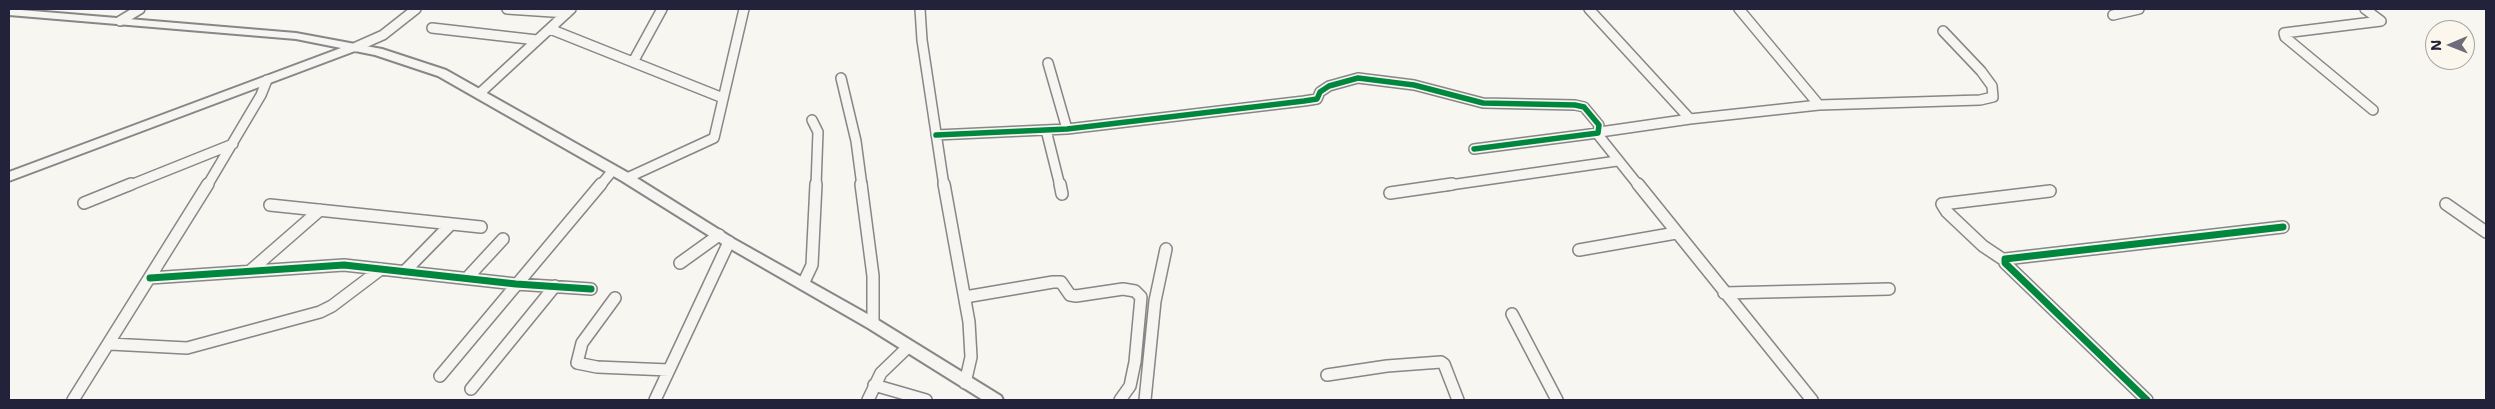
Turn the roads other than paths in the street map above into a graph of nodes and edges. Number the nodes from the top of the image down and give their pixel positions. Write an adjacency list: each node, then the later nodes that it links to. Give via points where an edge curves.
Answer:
1 (140, 9): 14 (street)
2 (416, 9): 19 (street, via 382,35)
3 (507, 9): 11 (street)
4 (662, 9): 20 (street)
5 (744, 9): 25 (street)
6 (920, 9): 33 (street)
7 (1589, 9): 28 (street)
8 (1739, 9): 26 (street)
9 (2139, 9): 13 (street)
10 (2365, 9): 27 (street, via 2381,22 2284,33)
11 (569, 11): 16 (street)
12 (9, 12): 14 (main road)
13 (2113, 15)
14 (120, 20): 19 (main road, via 296,36)
15 (432, 28): 18 (street)
16 (550, 29): 18 (street); 20 (street)
17 (1943, 30): 26 (street, via 1986,78 1994,92 1993,97)
18 (537, 40): 24 (street)
19 (356, 47): 23 (main road); 24 (main road, via 442,73)
20 (633, 62): 25 (street)
21 (1048, 63): 30 (street)
22 (841, 78): 72 (street, via 856,141 873,276)
23 (267, 80): 34 (street); 38 (main road)
24 (479, 94): 37 (main road)
25 (723, 98): 39 (street, via 711,141)
26 (1820, 105): 28 (street)
27 (2373, 110)
28 (1690, 119): 32 (street)
29 (812, 120): 64 (street, via 818,132 812,265)
30 (1068, 129): 31 (street); 32 (street, via 1317,99 1320,92 1329,86 1358,78 1436,90 1483,104 1584,107 1597,121)
31 (1046, 130): 33 (street); 42 (street)
32 (1598, 133): 35 (street); 36 (street)
33 (936, 135): 69 (street)
34 (233, 144): 43 (street); 61 (street)
35 (1474, 149)
36 (1617, 161): 41 (street); 51 (street)
37 (613, 170): 39 (main road); 63 (street)
38 (9, 177)
39 (627, 178): 53 (main road)
40 (2050, 191): 56 (street, via 1942,204 1983,246)
41 (1390, 193)
42 (1062, 194)
43 (84, 203)
44 (2446, 204): 50 (street)
45 (270, 205): 46 (street)
46 (320, 210): 47 (street); 59 (street)
47 (451, 224): 48 (street); 60 (street)
48 (480, 227)
49 (2283, 227): 56 (street)
50 (2486, 232)
51 (1676, 233): 55 (street); 68 (street)
52 (503, 239): 62 (street)
53 (724, 239): 57 (street); 64 (main road); 75 (street)
54 (1166, 249): 88 (street, via 1155,301)
55 (1579, 250)
56 (2004, 260): 92 (street)
57 (680, 264)
58 (381, 269): 59 (street, via 333,265); 60 (street); 73 (street, via 328,310 311,315 187,348)
59 (250, 271): 61 (street)
60 (404, 272): 62 (street)
61 (150, 278): 73 (street)
62 (467, 278): 63 (street)
63 (516, 284): 65 (street); 77 (street)
64 (803, 284): 72 (main road)
65 (555, 286): 66 (street); 80 (street)
66 (591, 289)
67 (1889, 289): 68 (street)
68 (1724, 293): 91 (street)
69 (965, 297): 78 (street, via 971,357); 87 (street, via 1053,282 1061,282 1070,295 1076,296 1115,289 1135,291 1141,297 1134,362 1130,386)
70 (615, 298): 75 (street, via 582,343 577,363)
71 (1512, 314): 90 (street)
72 (873, 324): 74 (main road)
73 (110, 344): 82 (street)
74 (908, 347): 78 (main road); 79 (street, via 888,364)
75 (669, 370): 83 (street)
76 (1327, 375): 89 (street, via 1441,362)
77 (440, 376)
78 (965, 383): 86 (main road)
79 (874, 386): 81 (street); 84 (street)
80 (471, 389)
81 (897, 396): 85 (street)
82 (73, 400)
83 (655, 400)
84 (868, 400)
85 (926, 400)
86 (995, 400)
87 (1120, 400)
88 (1145, 400)
89 (1458, 400)
90 (1557, 400)
91 (1812, 400)
92 (2147, 400)

